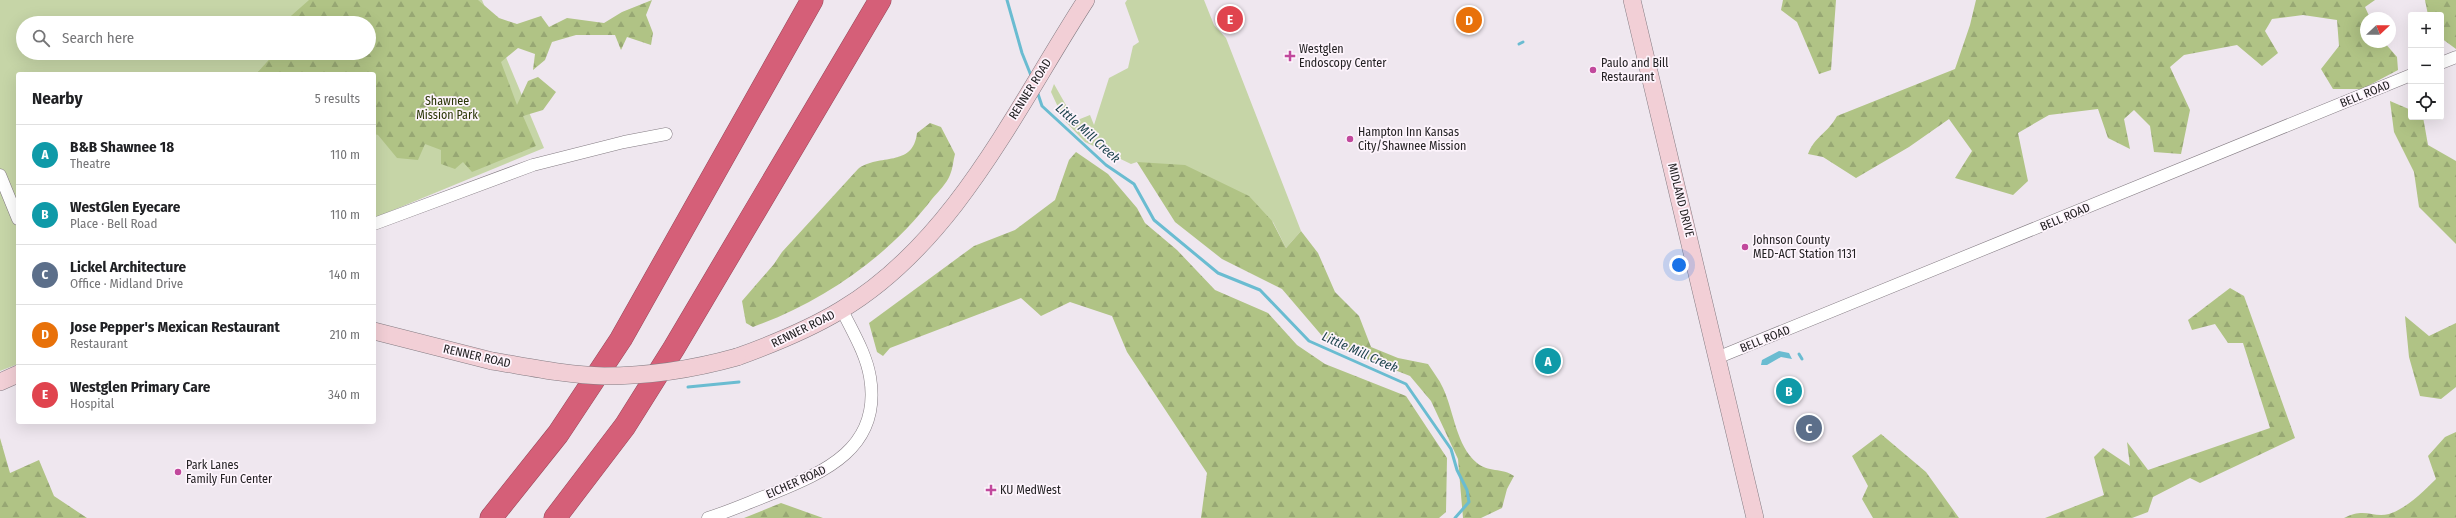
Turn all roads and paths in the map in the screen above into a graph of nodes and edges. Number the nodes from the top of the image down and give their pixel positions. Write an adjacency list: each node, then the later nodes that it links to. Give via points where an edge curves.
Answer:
1 (812, 0): 17 (highway, via 621,339 558,434)
2 (880, 0): 18 (highway, via 674,348 625,426)
3 (1086, 0): 12 (main road, RENNER ROAD, via 953,208 895,269)
4 (1632, 0): 14 (main road, MIDLAND DRIVE)
5 (2456, 57): 6 (street)
6 (2444, 62)
7 (2408, 76): 14 (street, BELL ROAD)
8 (666, 134): 11 (street, via 579,153 504,175)
9 (0, 175): 10 (street)
10 (16, 214)
11 (376, 223)
12 (842, 310): 13 (main road, RENNER ROAD, bridge, via 772,345 737,357 676,371 604,376 564,373 492,361); 19 (street, EICHER ROAD, via 865,357 871,384 868,416 855,444 833,466 805,480)
13 (376, 332)
14 (1719, 357): 20 (main road, MIDLAND DRIVE)
15 (16, 375): 16 (main road)
16 (0, 382)
17 (491, 518)
18 (555, 518)
19 (708, 518)
20 (1755, 518)

